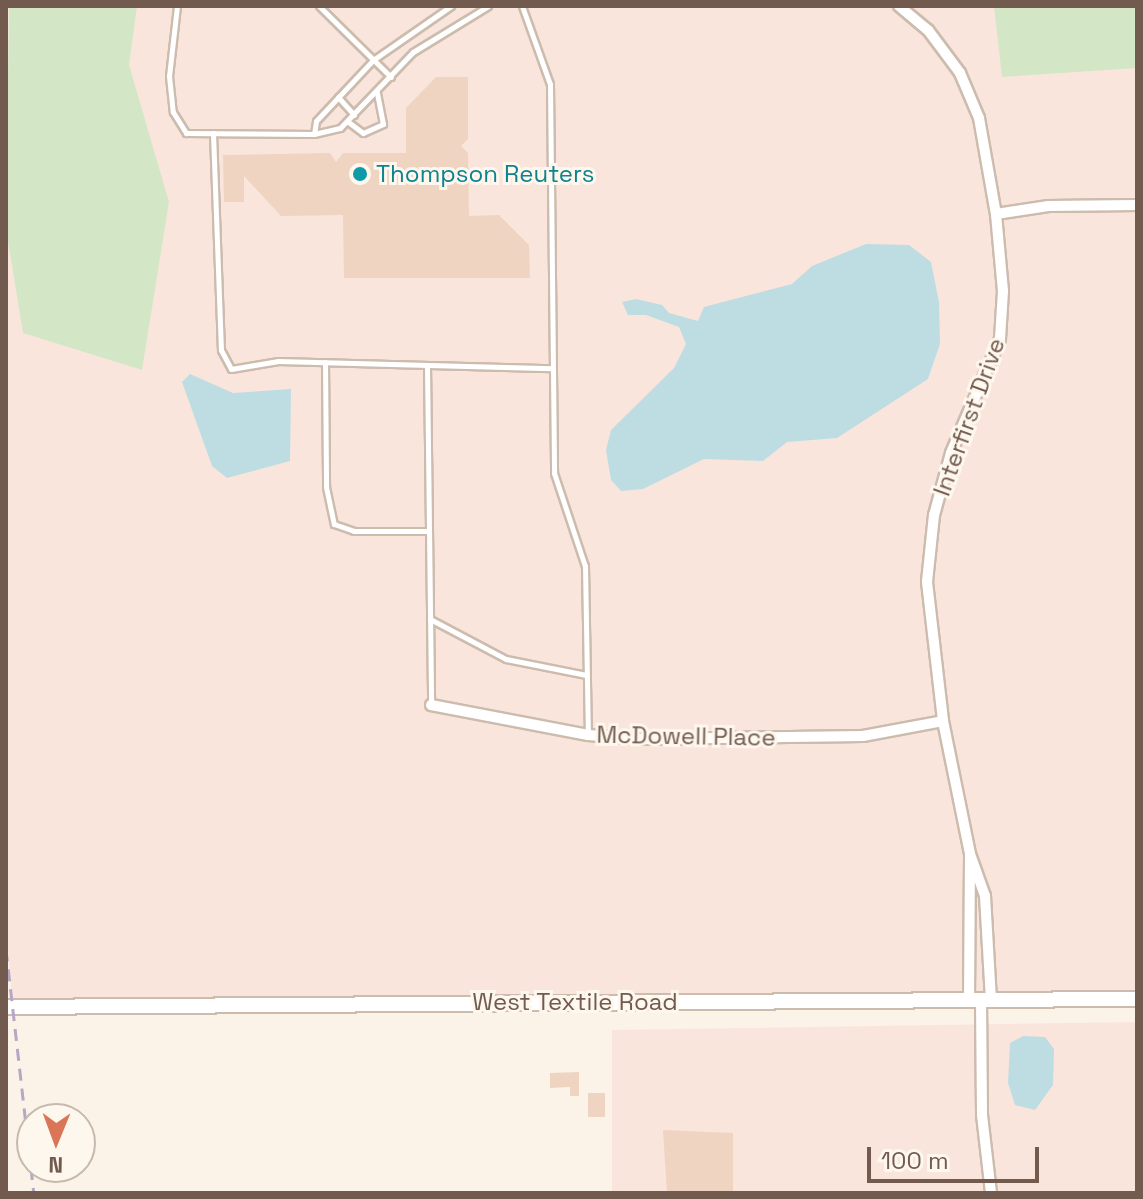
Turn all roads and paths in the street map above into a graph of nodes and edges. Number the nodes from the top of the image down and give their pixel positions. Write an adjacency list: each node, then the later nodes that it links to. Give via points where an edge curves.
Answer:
1 (177, 6): 13 (lane, via 169,76 173,112 186,133)
2 (319, 6): 7 (lane)
3 (451, 6): 7 (lane)
4 (488, 6): 8 (lane, via 413,52)
5 (522, 6): 19 (lane, via 550,84)
6 (899, 6): 16 (street, Interfirst Drive, via 928,30 960,73 979,118)
7 (373, 60): 8 (lane); 10 (lane)
8 (391, 77): 9 (lane)
9 (377, 92): 11 (lane); 12 (lane, via 383,124 363,133)
10 (338, 97): 11 (lane); 14 (lane, via 316,121)
11 (354, 115): 12 (lane)
12 (347, 121): 14 (lane)
13 (213, 133): 14 (lane); 17 (lane, via 224,360 231,369 278,361)
14 (314, 134)
15 (1137, 205): 16 (street, via 1048,206)
16 (996, 214): 24 (street, Interfirst Drive, via 1003,291 1000,339 951,453 930,555 930,647)
17 (325, 362): 18 (lane); 20 (lane, via 326,487 334,524 354,531)
18 (427, 365): 19 (lane); 20 (lane)
19 (552, 368): 22 (lane, via 555,485 585,566)
20 (428, 531): 21 (lane)
21 (430, 619): 22 (lane, via 506,659); 23 (lane)
22 (586, 675): 25 (lane)
23 (431, 705): 25 (street, McDowell Place)
24 (943, 721): 25 (street, McDowell Place, via 863,736); 26 (street, Interfirst Drive)
25 (588, 735)
26 (970, 854): 27 (street, Interfirst Drive); 27 (street, Interfirst Drive, via 985,896)
27 (980, 999): 28 (main road, West Textile Road); 29 (main road, West Textile Road); 30 (street, via 981,1091)
28 (1137, 999)
29 (9, 1007)
30 (991, 1193)

